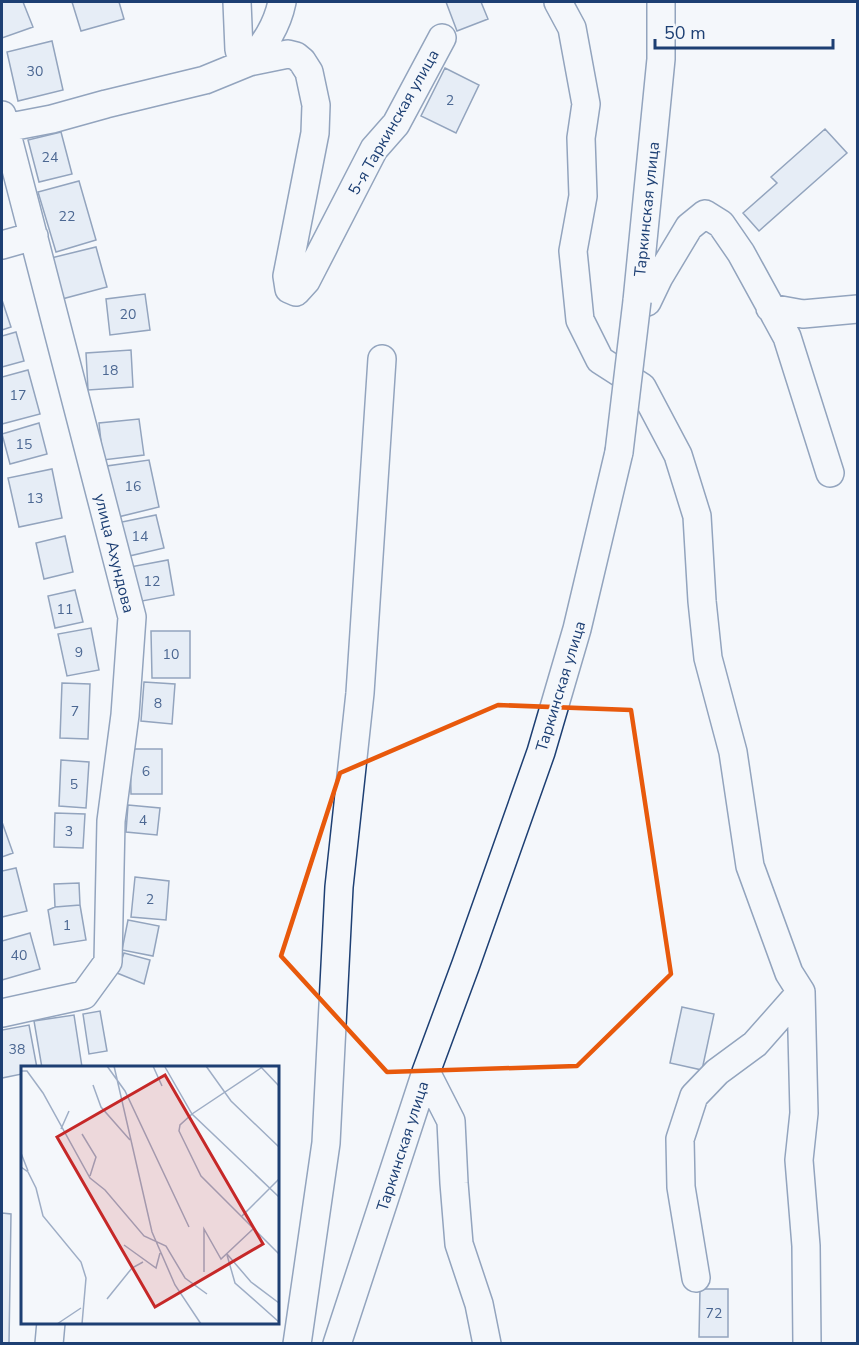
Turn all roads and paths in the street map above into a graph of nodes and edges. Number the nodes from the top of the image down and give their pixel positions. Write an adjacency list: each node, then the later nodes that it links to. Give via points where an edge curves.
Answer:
1 (237, 2): 6 (street, via 239,50)
2 (282, 2): 6 (street, 5-я Таркинская улица, via 265,43)
3 (558, 2): 15 (street, via 572,28 586,104 581,138 583,196 573,251 580,320 600,360 642,387 678,455 697,516 708,658 733,752 750,866 789,974)
4 (661, 2): 10 (street, Таркинская улица, via 661,59)
5 (442, 38): 6 (street, 5-я Таркинская улица, via 396,124 374,149 306,281 296,292 289,289 288,276 315,134 313,85 309,72 296,56)
6 (249, 62): 7 (street, 5-я Таркинская улица, via 205,80 52,119)
7 (3, 121): 8 (street, улица Ахундова)
8 (34, 236): 9 (street); 16 (street, улица Ахундова, via 132,617 125,715 111,821 108,962 84,995)
9 (2, 245)
10 (637, 301): 11 (street, via 647,303 689,227 705,214 721,224); 17 (street, Таркинская улица, bridge, via 619,452 578,630 541,752)
11 (770, 308): 12 (street, via 803,314); 14 (street, via 787,337)
12 (858, 309)
13 (382, 359): 21 (street, via 360,693 339,887 326,1143)
14 (830, 473)
15 (801, 992): 18 (street, via 755,1044 717,1072 694,1096 680,1140 681,1187); 24 (street, via 804,1113 799,1160 806,1246)
16 (2, 1013)
17 (426, 1072): 22 (street, Таркинская улица); 23 (street, via 451,1121 459,1244)
18 (696, 1278)
19 (51, 1324): 20 (street)
20 (49, 1344)
21 (297, 1344)
22 (338, 1344)
23 (487, 1344)
24 (807, 1344)

